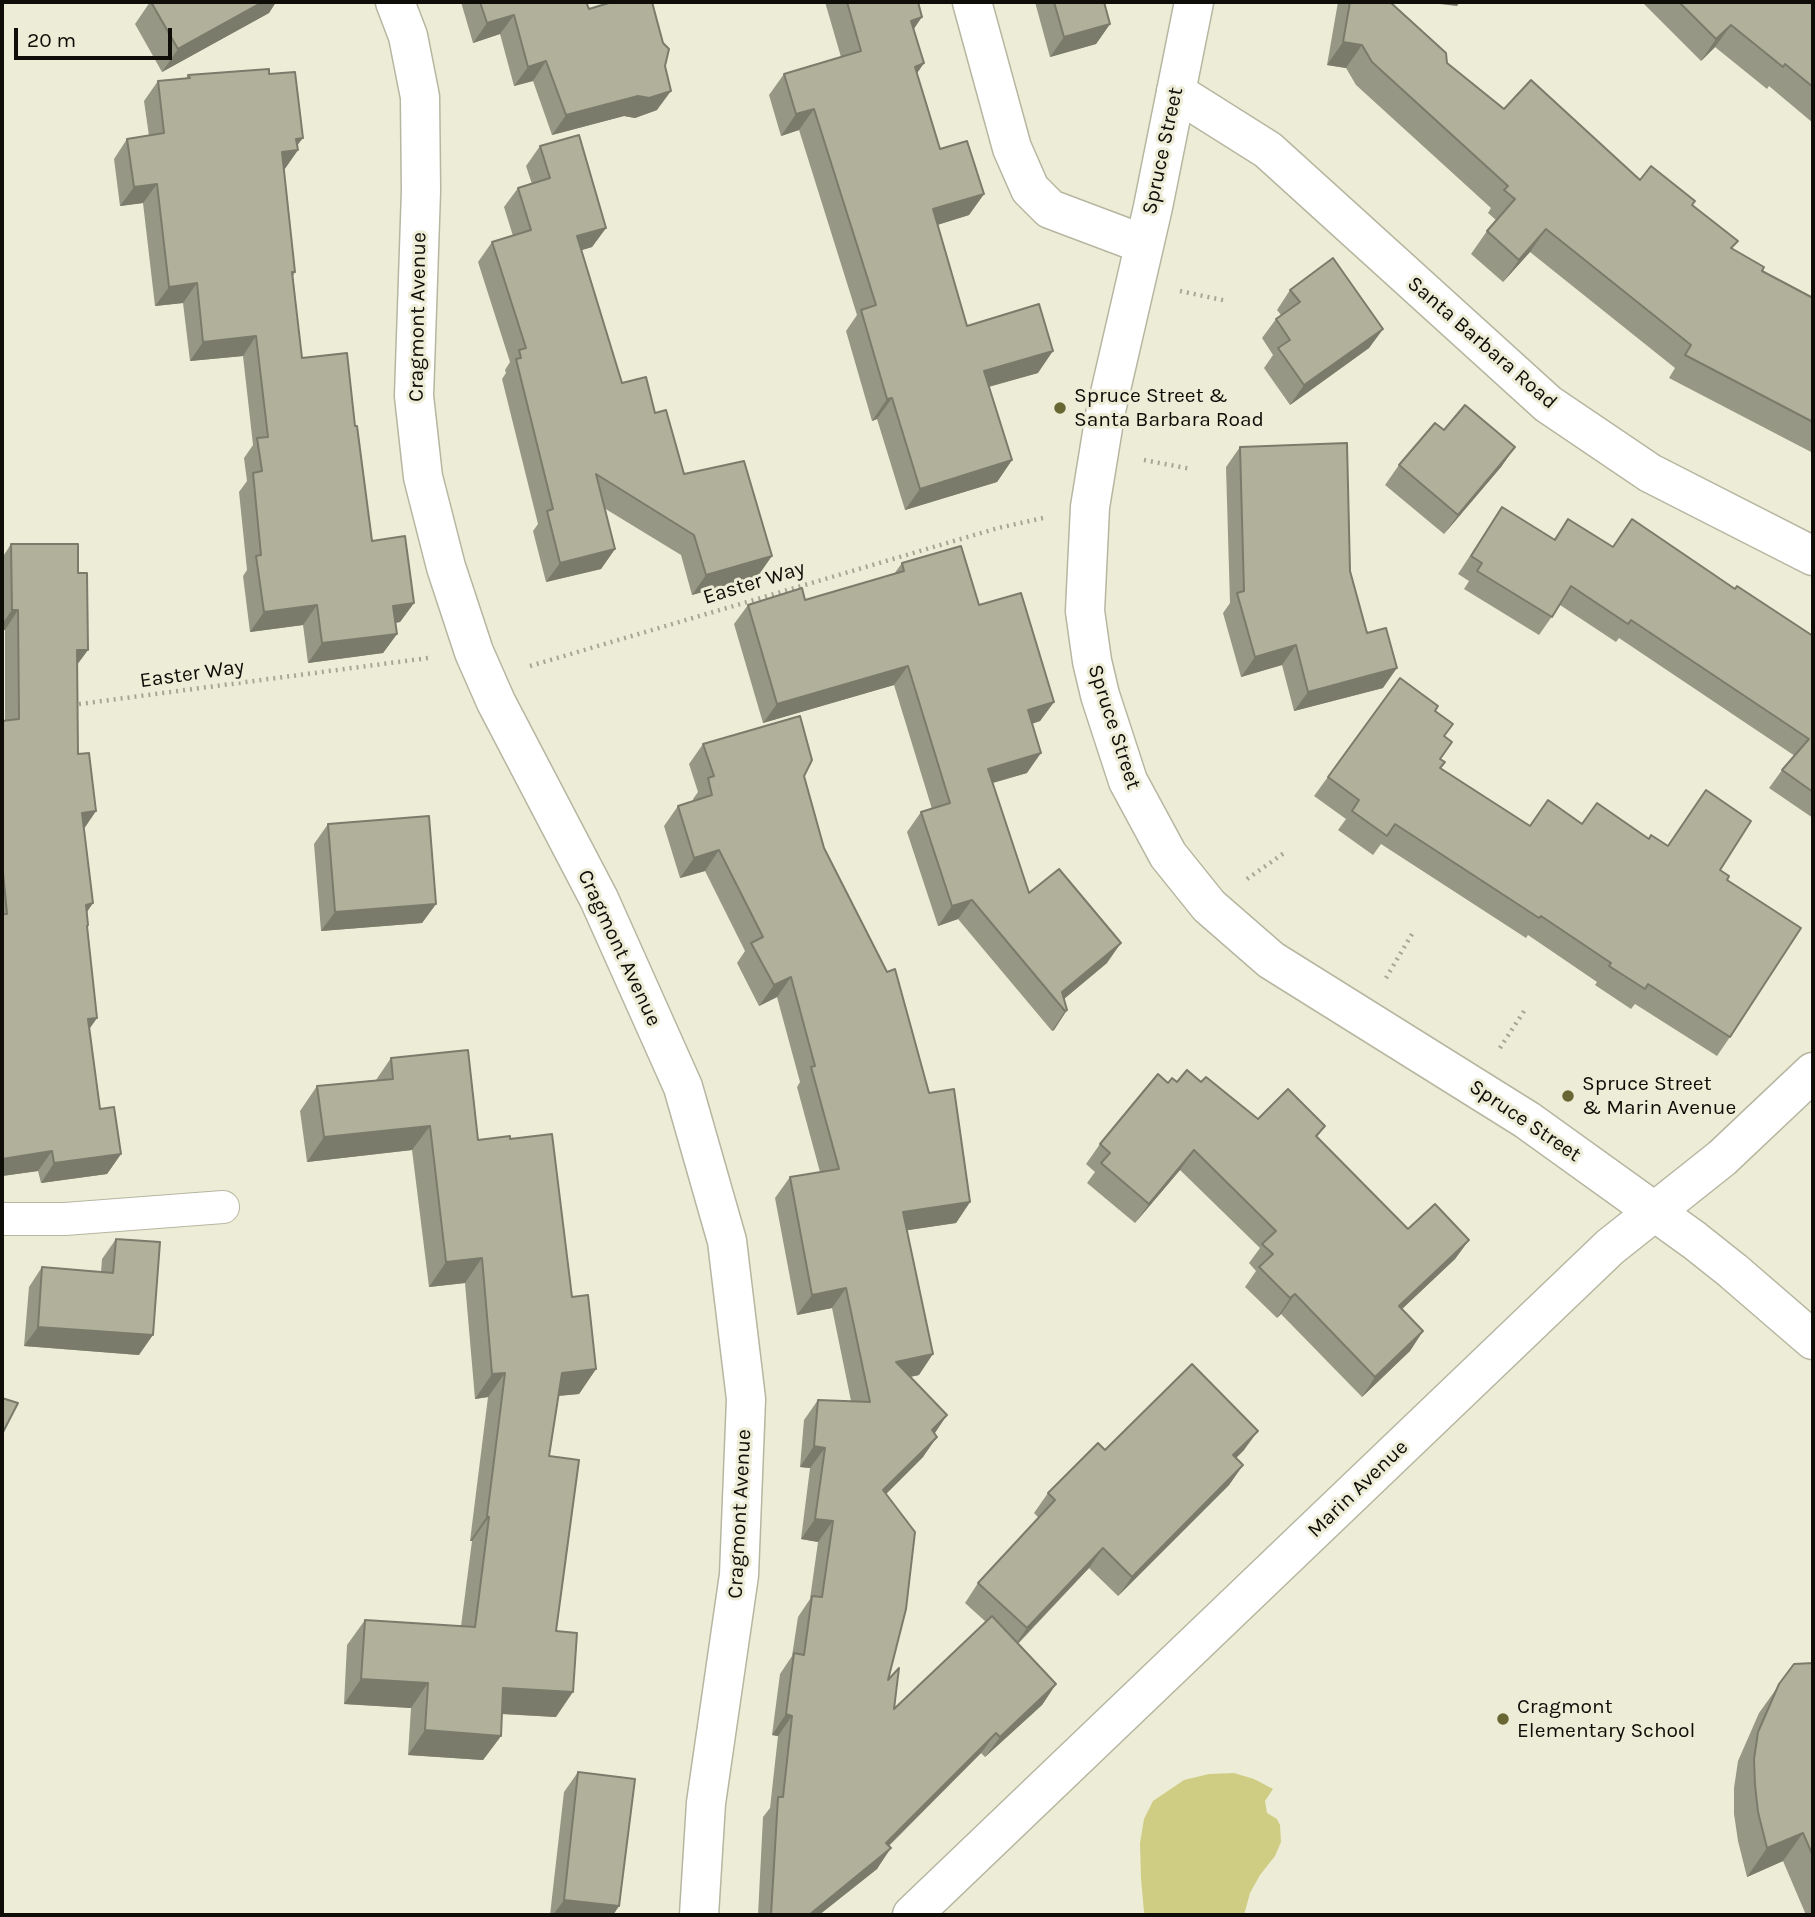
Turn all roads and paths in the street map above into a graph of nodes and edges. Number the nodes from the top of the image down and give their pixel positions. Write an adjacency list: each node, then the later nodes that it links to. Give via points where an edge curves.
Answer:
1 (395, 2): 9 (street, Cragmont Avenue, via 408,36 420,97 414,396 424,477 446,567)
2 (972, 2): 5 (street, via 1012,148 1030,189 1051,209)
3 (1194, 2): 4 (street, Spruce Street)
4 (1176, 92): 5 (street, Spruce Street); 7 (street, Santa Barbara Road, via 1268,150 1548,404 1650,473)
5 (1143, 244): 13 (street, Spruce Street, via 1090,507 1086,611 1100,695 1128,781 1167,855 1209,906 1271,960 1527,1120)
6 (1032, 520): 9 (path, Easter Way)
7 (1813, 556)
8 (386, 664): 10 (path, Easter Way)
9 (487, 681): 16 (street, Cragmont Avenue, via 599,899 682,1087 727,1241 746,1399 739,1575 706,1803)
10 (64, 706)
11 (1813, 1072): 13 (street, Marin Avenue, via 1722,1158)
12 (223, 1207): 14 (lane)
13 (1654, 1212): 15 (street, Spruce Street, via 1733,1270); 17 (street, Marin Avenue, via 1590,1266)
14 (2, 1219)
15 (1813, 1340)
16 (699, 1915)
17 (912, 1915)

